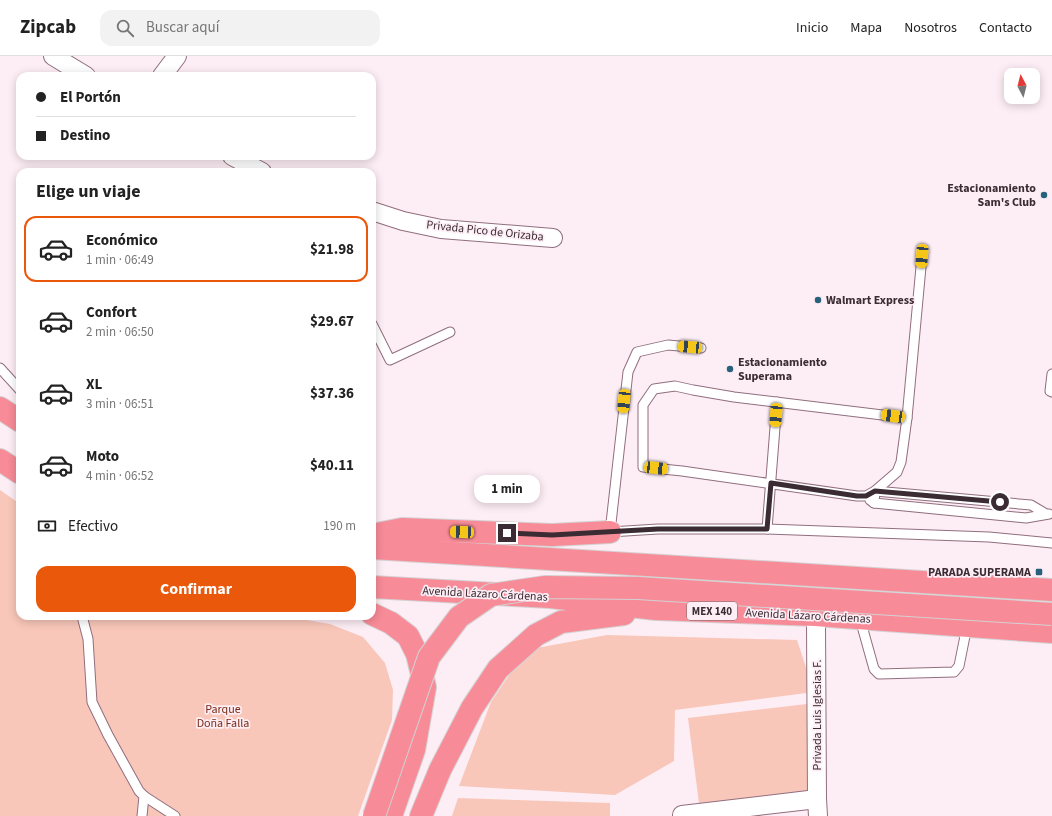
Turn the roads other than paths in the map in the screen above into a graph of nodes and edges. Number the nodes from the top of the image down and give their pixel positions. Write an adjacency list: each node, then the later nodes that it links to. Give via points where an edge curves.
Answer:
1 (53, 56): 3 (street)
2 (177, 56): 4 (street)
3 (79, 72)
4 (165, 72)
5 (240, 160): 6 (street)
6 (254, 168)
7 (376, 212): 8 (street, Privada Pico de Orizaba, via 441,229)
8 (553, 238)
9 (922, 256): 20 (lane)
10 (376, 332): 11 (lane, via 390,360)
11 (450, 332)
12 (701, 348): 29 (lane, via 668,345 637,352 628,372)
13 (0, 368): 15 (lane)
14 (1052, 374): 16 (lane)
15 (16, 386)
16 (1052, 392)
17 (777, 402): 20 (lane); 23 (lane); 23 (lane, via 675,386 654,390 643,405 643,466)
18 (0, 408): 19 (highway)
19 (16, 418)
20 (907, 418): 24 (lane, via 901,462 896,472)
21 (0, 460): 22 (highway)
22 (16, 470)
23 (771, 483): 25 (lane); 28 (lane)
24 (875, 491): 25 (lane); 26 (lane); 27 (lane, via 1031,505)
25 (866, 496): 26 (lane)
26 (874, 503): 27 (lane, via 1026,518)
27 (1049, 514)
28 (767, 529): 29 (lane, via 658,529); 31 (lane, via 989,537)
29 (610, 532): 30 (highway, via 552,535 402,529)
30 (376, 534)
31 (1052, 543)
32 (376, 548): 34 (highway)
33 (376, 587): 35 (highway, Avenida Lázaro Cárdenas / MEX 140, via 550,597)
34 (1052, 590)
35 (656, 609): 37 (highway, Avenida Lázaro Cárdenas / MEX 140); 49 (highway, via 561,622 536,635 498,669 472,708 440,770)
36 (1052, 614): 47 (highway, bridge, via 638,588 546,587 491,595 459,617 429,657)
37 (815, 615): 39 (highway, Avenida Lázaro Cárdenas / MEX 140); 44 (street, Privada Luis Iglesias F.)
38 (376, 616): 48 (highway, via 408,636 417,654 425,687 414,750)
39 (860, 619): 41 (highway, Avenida Lázaro Cárdenas / MEX 140); 41 (lane, via 874,669 879,674 954,672 960,666)
40 (83, 620): 43 (lane, via 88,639 92,702)
41 (967, 626): 42 (highway, Avenida Lázaro Cárdenas / MEX 140)
42 (1052, 632)
43 (144, 796): 45 (lane); 46 (lane)
44 (818, 808): 50 (street)
45 (142, 816)
46 (175, 816)
47 (374, 816)
48 (391, 816)
49 (422, 816)
50 (682, 816)

